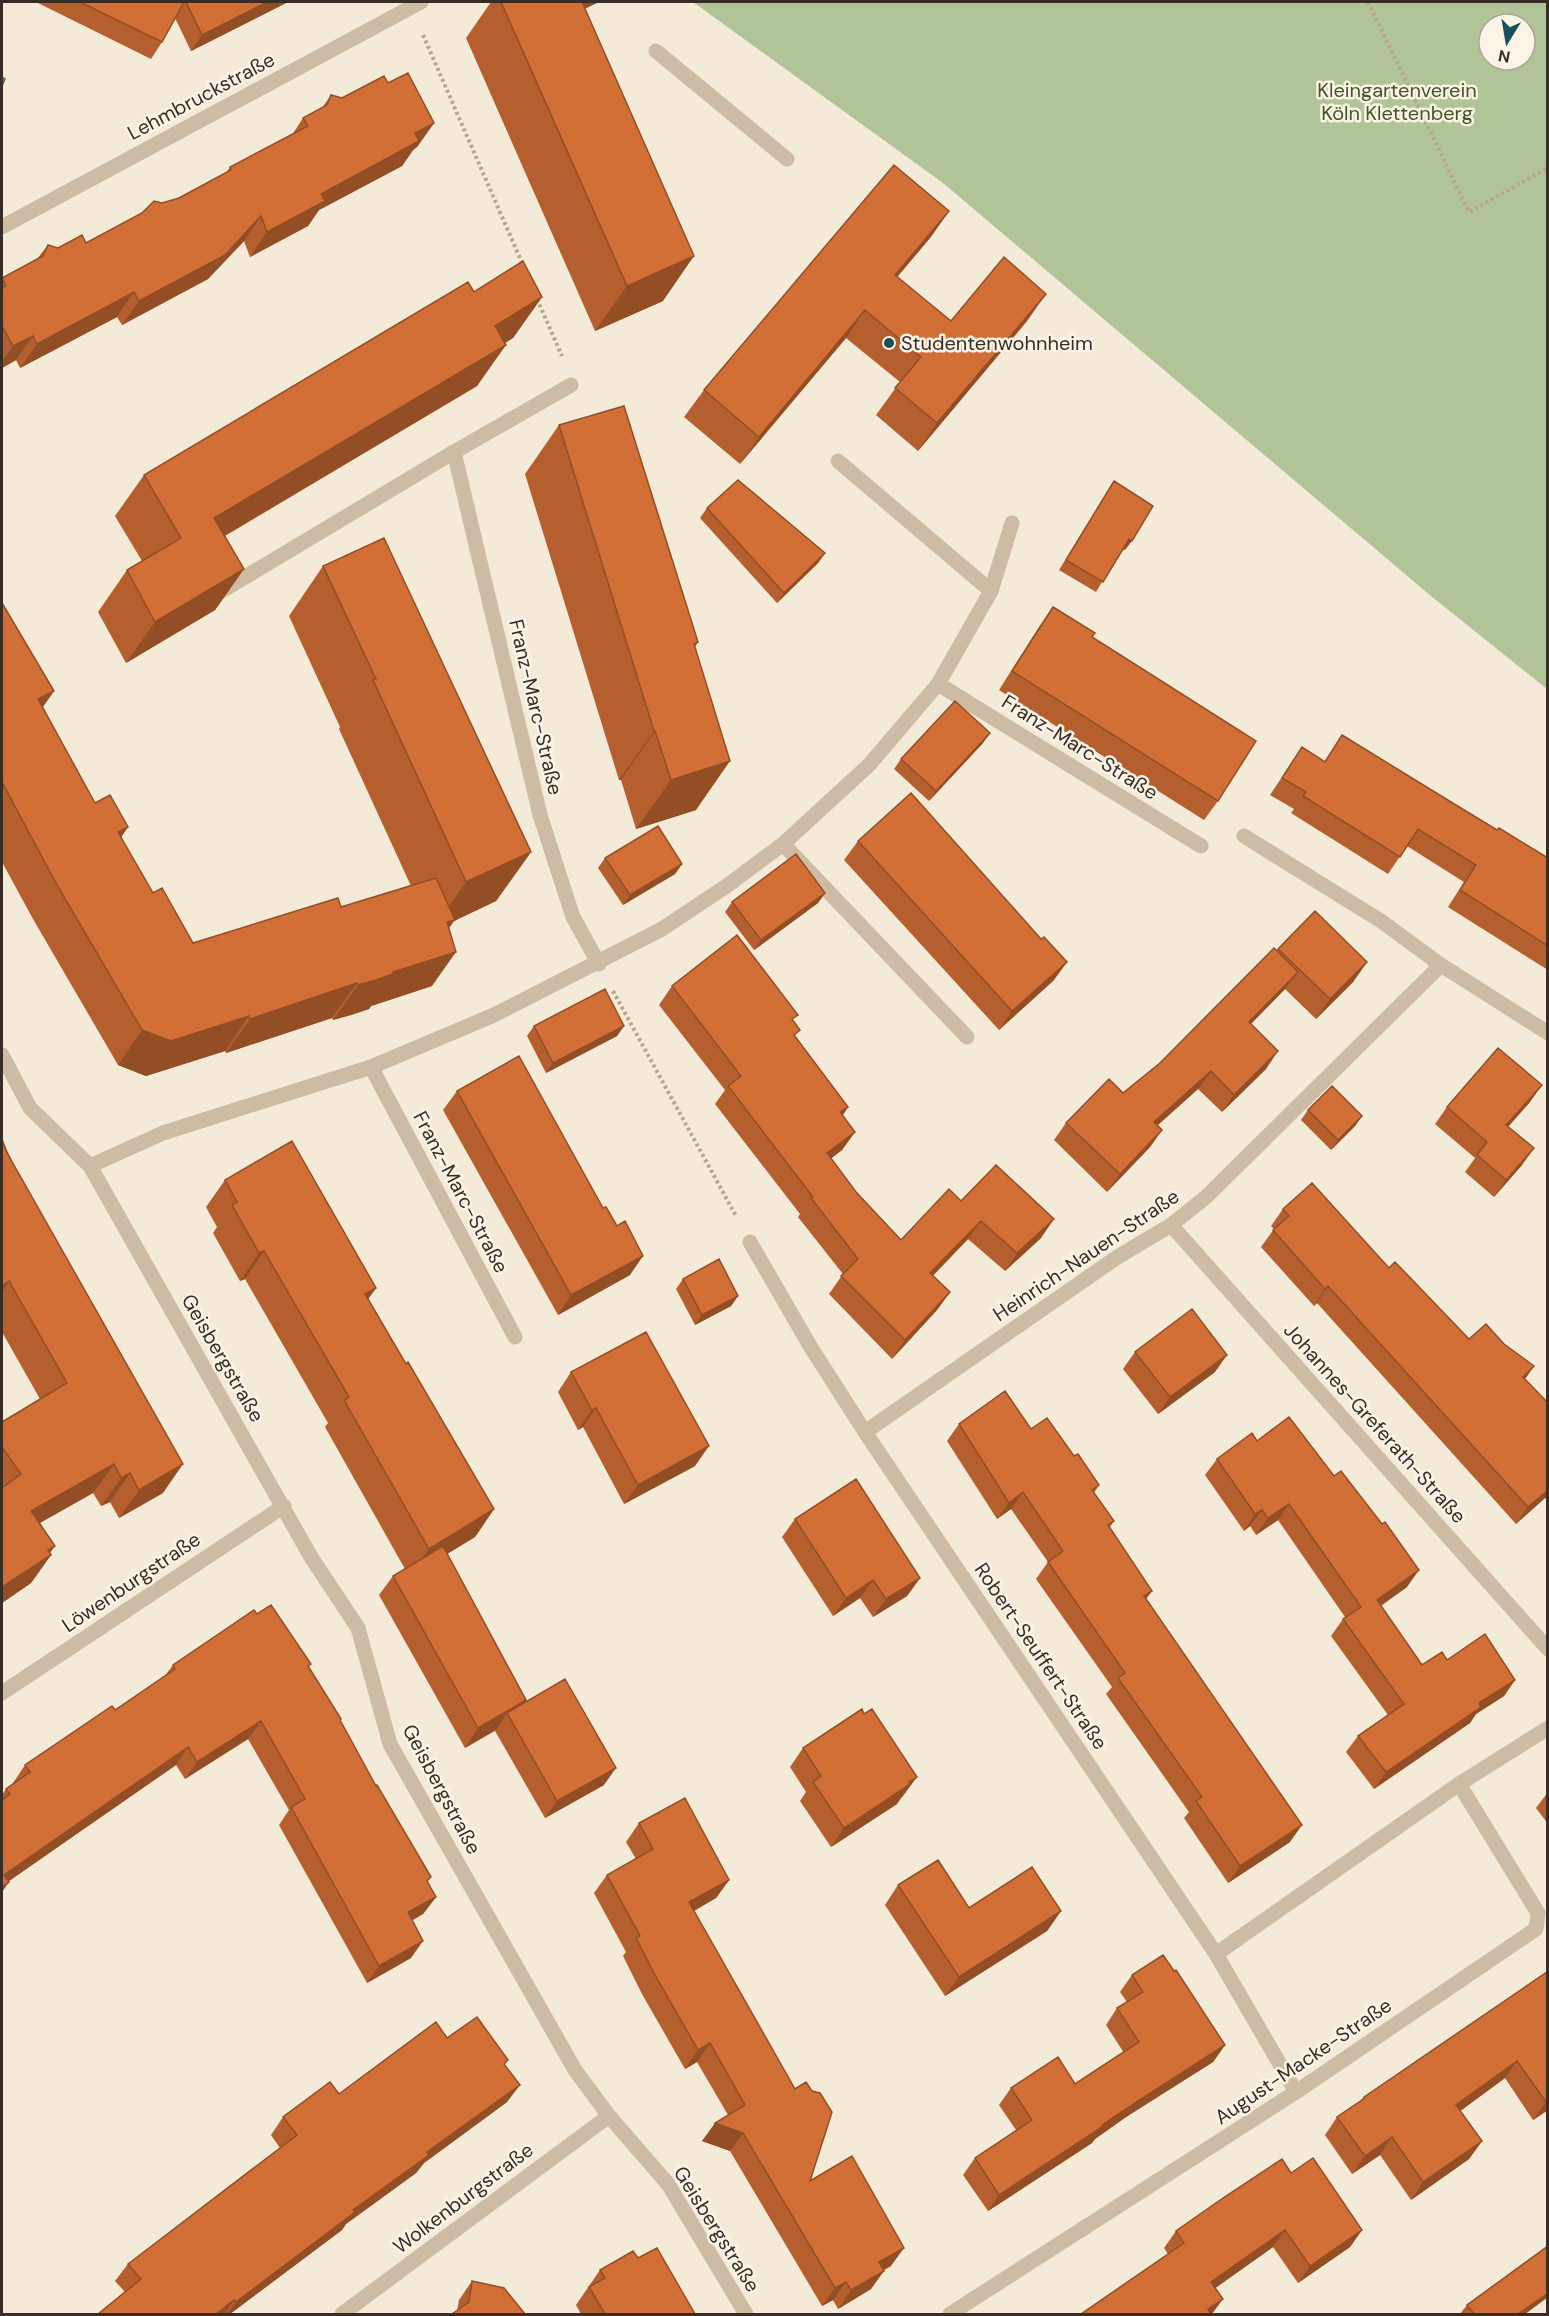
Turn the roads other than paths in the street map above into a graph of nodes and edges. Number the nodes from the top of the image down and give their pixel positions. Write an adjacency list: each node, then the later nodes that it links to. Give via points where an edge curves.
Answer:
1 (415, 4): 4 (street, Lehmbruckstraße)
2 (656, 51): 3 (street)
3 (788, 159)
4 (2, 227)
5 (571, 385): 6 (street)
6 (454, 453): 10 (street); 15 (street, Franz-Marc-Straße, via 540,814 573,917)
7 (838, 461): 9 (street)
8 (1012, 523): 9 (street)
9 (991, 591): 11 (street)
10 (220, 592)
11 (938, 684): 13 (street, via 869,765); 14 (street, Franz-Marc-Straße)
12 (1244, 836): 16 (street, via 1381,921)
13 (783, 843): 15 (street, via 663,930); 18 (street)
14 (1201, 846)
15 (599, 964): 20 (street, via 494,1015)
16 (1441, 965): 17 (street); 22 (street, Heinrich-Nauen-Straße, via 1206,1197)
17 (1548, 1033)
18 (967, 1037)
19 (2, 1055): 21 (street, Geisbergstraße, via 30,1108)
20 (371, 1067): 21 (street, via 164,1132); 24 (street, Franz-Marc-Straße)
21 (90, 1166): 26 (street, Geisbergstraße)
22 (1171, 1225): 25 (street, Heinrich-Nauen-Straße, via 1116,1258); 27 (street, Johannes-Greferath-Straße)
23 (750, 1242): 25 (street, Robert-Seuffert-Straße)
24 (515, 1336)
25 (865, 1432): 31 (street, Robert-Seuffert-Straße)
26 (284, 1506): 28 (street, Löwenburgstraße); 33 (street, Geisbergstraße, via 311,1557 358,1628 390,1744 575,2070)
27 (1548, 1649)
28 (2, 1693)
29 (1548, 1728): 30 (street)
30 (1459, 1784): 31 (street); 32 (street, August-Macke-Straße, via 1538,1913 1536,1929)
31 (1216, 1954): 32 (street, Robert-Seuffert-Straße)
32 (1296, 2092): 36 (street, August-Macke-Straße)
33 (609, 2116): 34 (street, Wolkenburgstraße); 35 (street, Geisbergstraße, via 668,2184)
34 (342, 2314)
35 (746, 2314)
36 (950, 2314)

